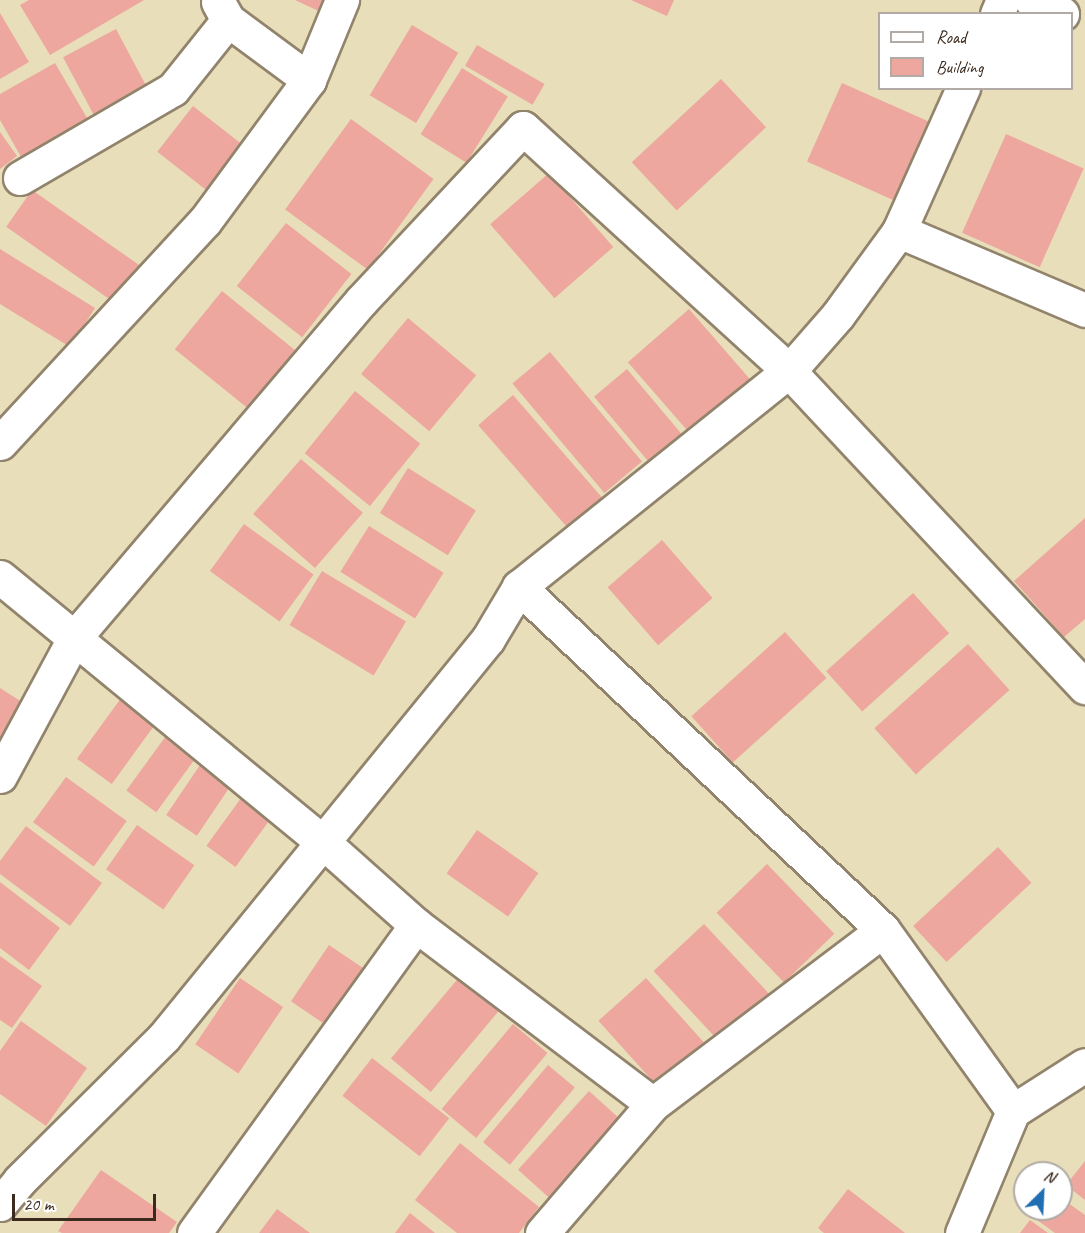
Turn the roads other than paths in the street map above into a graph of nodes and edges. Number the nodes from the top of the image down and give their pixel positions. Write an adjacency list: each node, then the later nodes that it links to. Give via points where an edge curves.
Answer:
1 (342, 0): 5 (street)
2 (1031, 0): 4 (street)
3 (222, 10): 5 (street); 7 (street, via 173,89)
4 (1058, 12)
5 (309, 80): 11 (street, via 205,221)
6 (962, 90): 8 (street)
7 (20, 178)
8 (898, 231): 9 (street); 10 (street, via 838,315)
9 (1085, 310)
10 (789, 371): 13 (street); 14 (street, via 523,128 361,301); 15 (street)
11 (0, 443)
12 (0, 577): 14 (street)
13 (519, 587): 17 (street, via 488,639); 19 (street)
14 (75, 637): 16 (street); 17 (street)
15 (1085, 687)
16 (0, 776)
17 (324, 843): 18 (street); 23 (street, via 164,1037)
18 (416, 925): 21 (street); 24 (street)
19 (883, 930): 21 (street); 22 (street)
20 (1085, 1065): 22 (street)
21 (653, 1104): 25 (street)
22 (1013, 1111): 26 (street)
23 (0, 1204)
24 (194, 1233)
25 (542, 1233)
26 (962, 1233)

